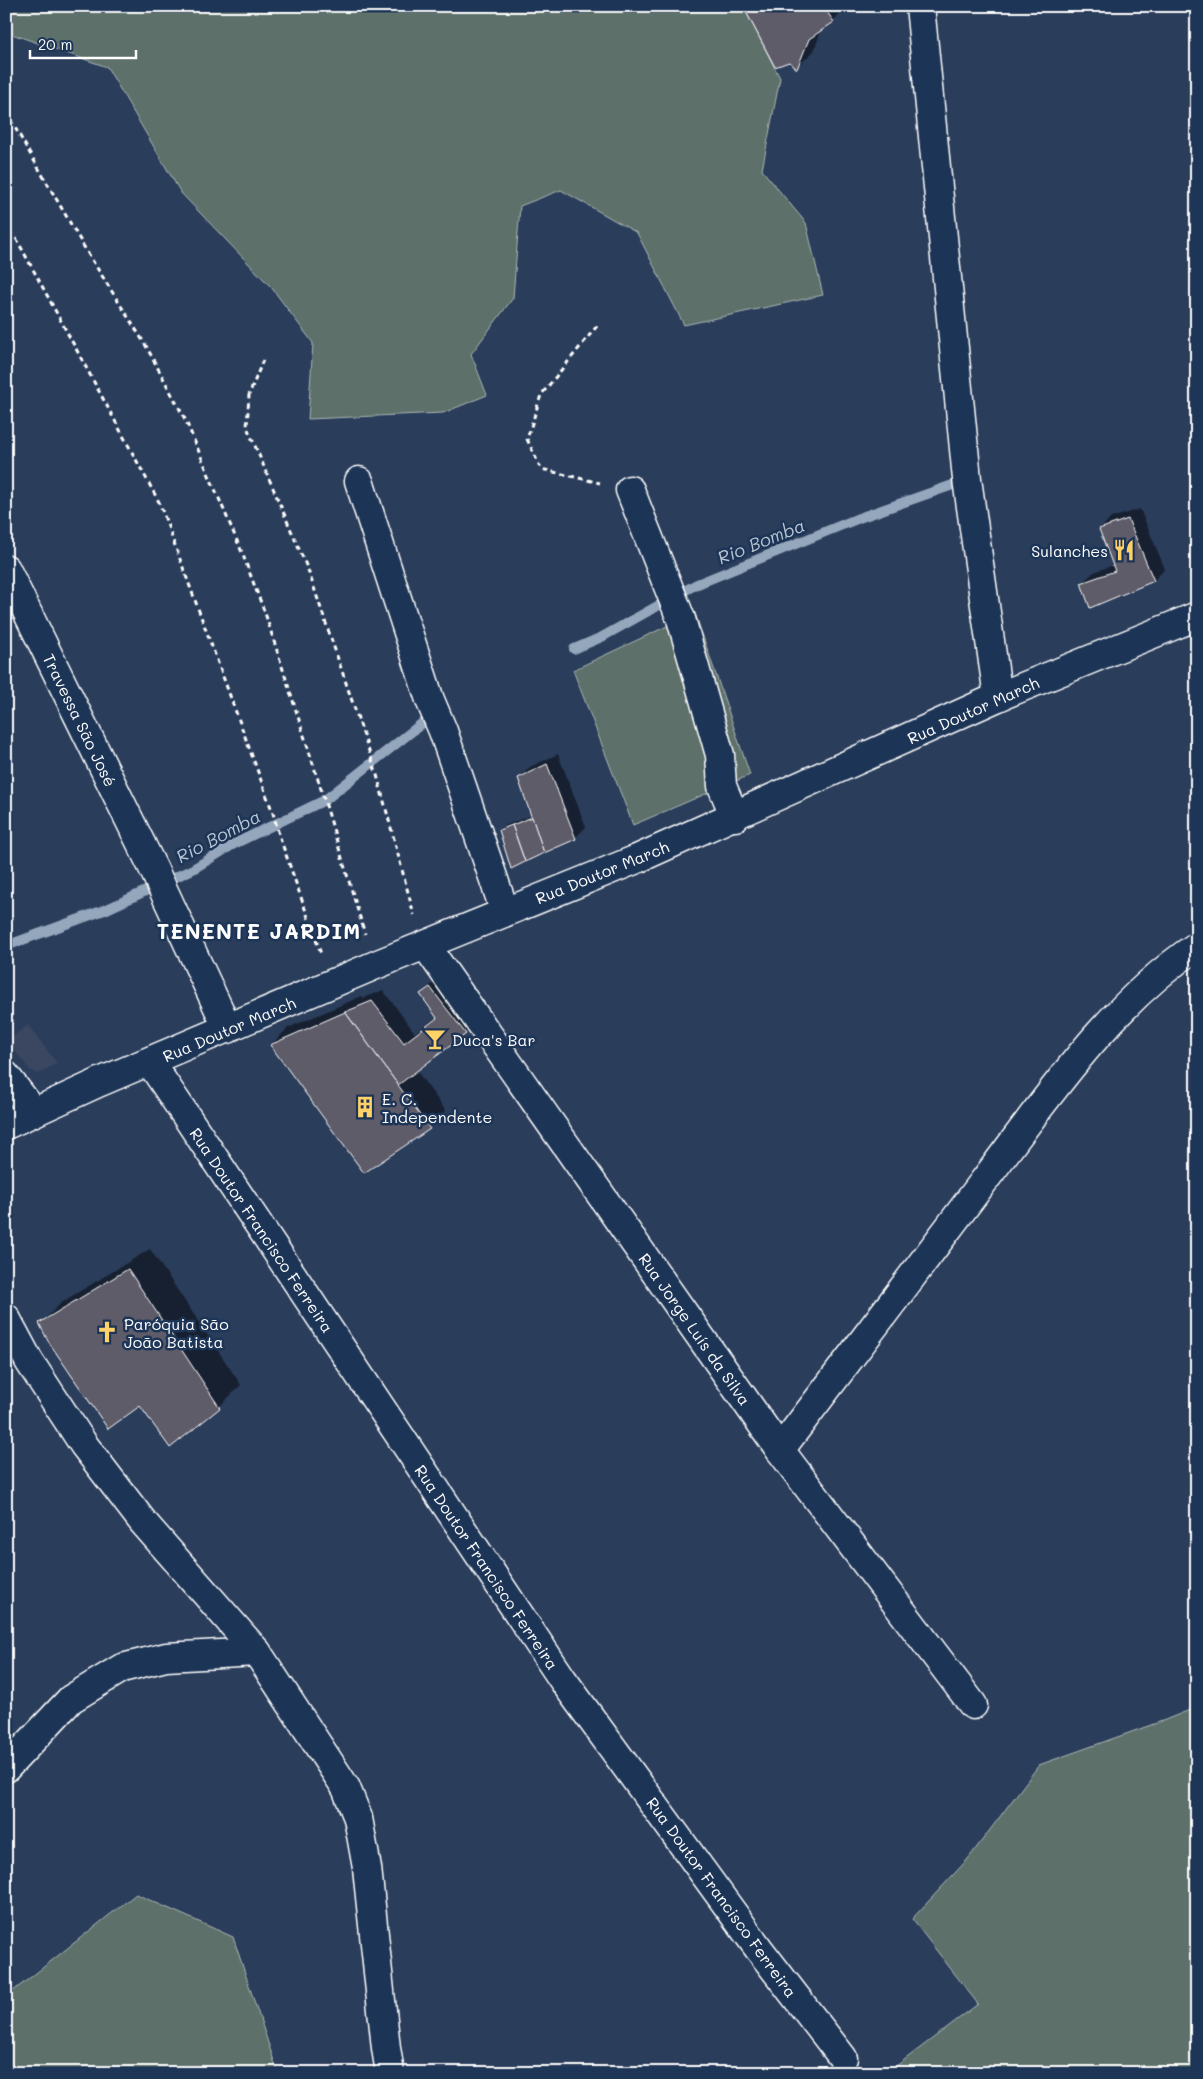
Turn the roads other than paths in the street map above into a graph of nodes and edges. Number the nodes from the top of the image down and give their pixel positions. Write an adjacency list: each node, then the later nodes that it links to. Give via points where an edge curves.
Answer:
1 (920, 6): 6 (street, via 968,480)
2 (359, 481): 8 (street, via 430,700)
3 (630, 490): 7 (street, via 681,619 720,756 722,786)
4 (6, 569): 11 (street, Travessa São José)
5 (1197, 616): 6 (street, Rua Doutor March)
6 (998, 697): 7 (street, Rua Doutor March)
7 (735, 817): 8 (street, Rua Doutor March)
8 (505, 912): 9 (street, Rua Doutor March)
9 (426, 946): 11 (street, Rua Doutor March); 17 (street, Rua Jorge Luís da Silva)
10 (1197, 946): 17 (street, via 1170,964 1112,1019 1056,1087)
11 (228, 1029): 12 (street, Rua Doutor March)
12 (150, 1062): 14 (street, Rua Doutor March); 21 (street, Rua Doutor Francisco Ferreira, via 563,1680 759,1949)
13 (6, 1076): 14 (street)
14 (34, 1112): 15 (street, Rua Doutor March)
15 (6, 1125)
16 (6, 1318): 18 (street, via 29,1361 84,1445 143,1522)
17 (780, 1450): 19 (street, Rua Jorge Luís da Silva)
18 (257, 1652): 20 (street, via 166,1658 122,1668 71,1698); 22 (street, via 346,1788 358,1818 367,1868)
19 (973, 1705)
20 (6, 1768)
21 (843, 2058)
22 (390, 2073)

